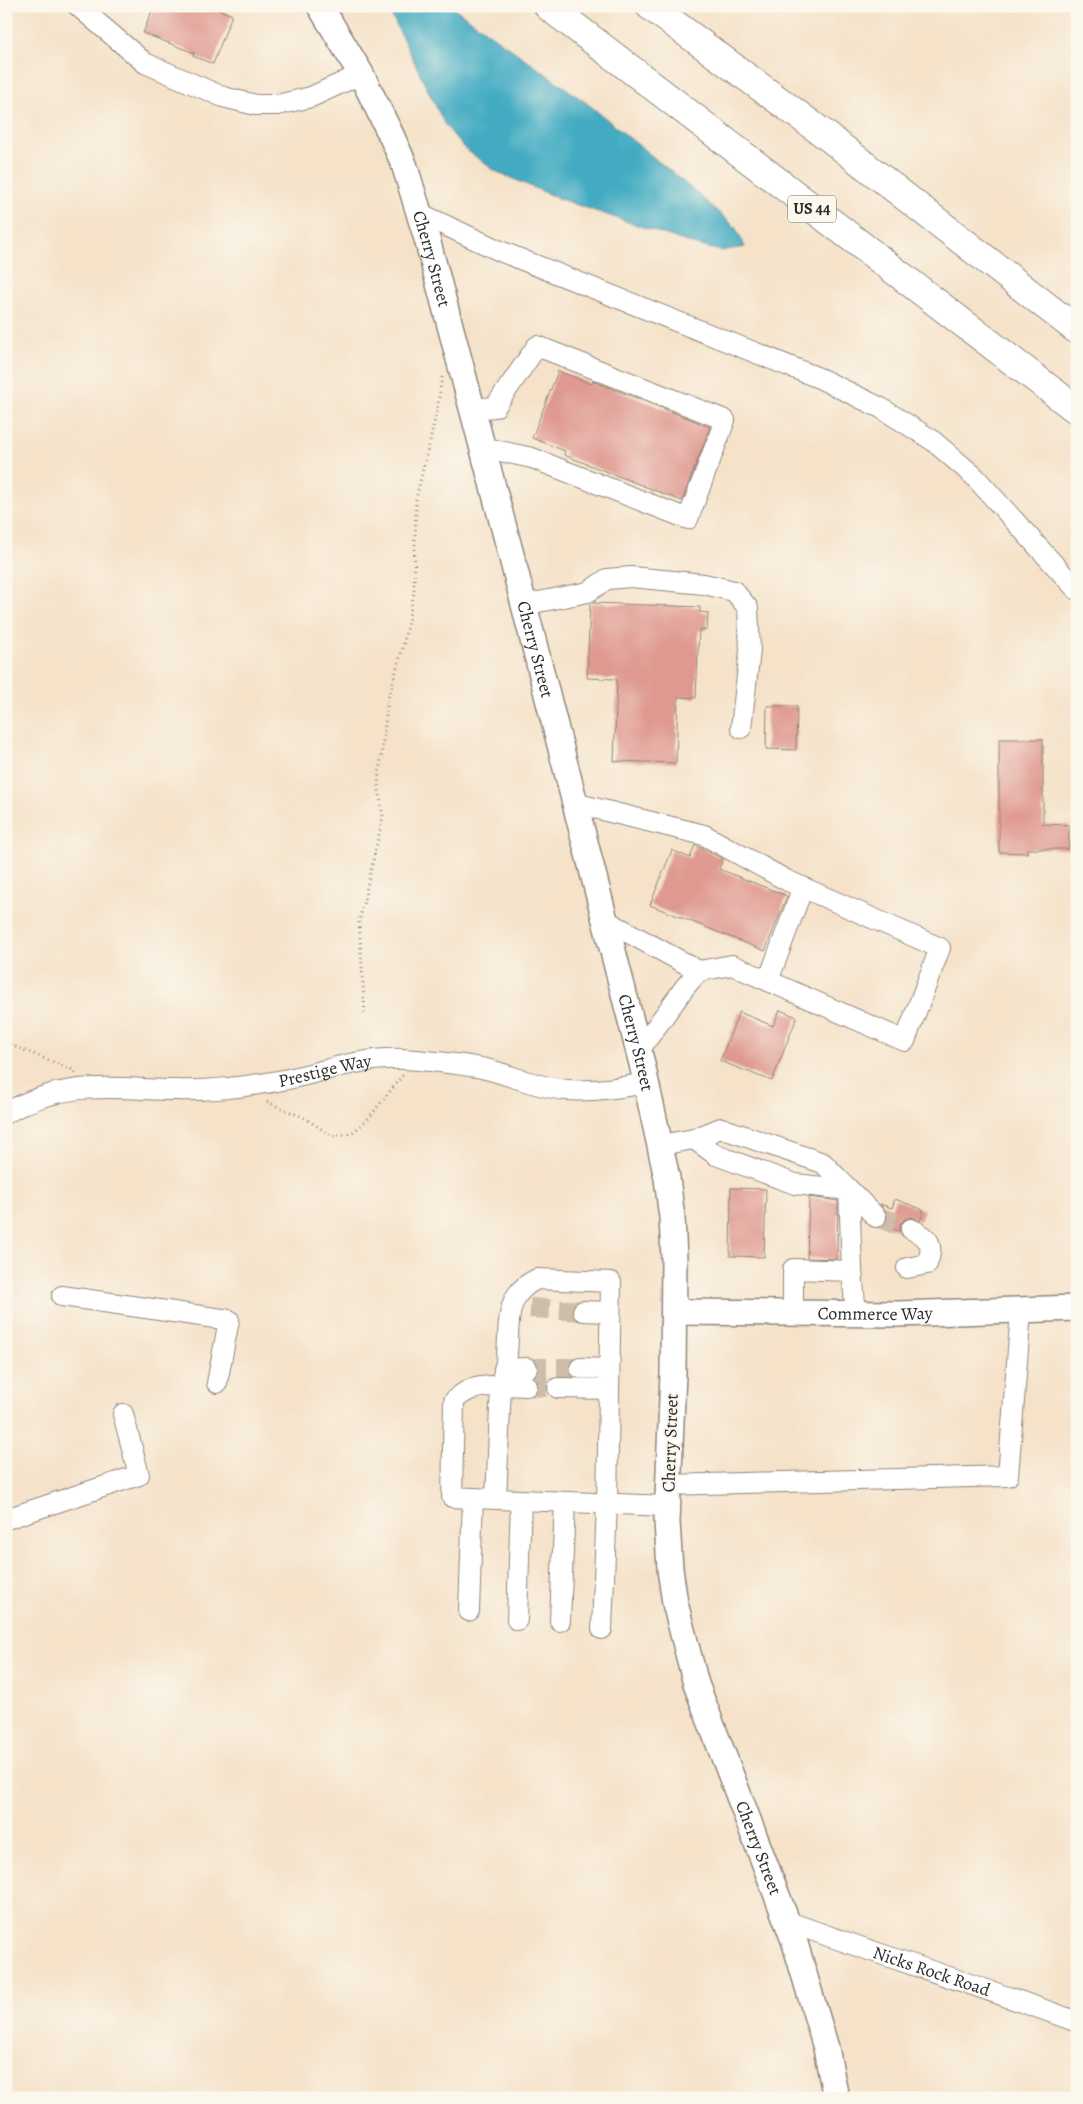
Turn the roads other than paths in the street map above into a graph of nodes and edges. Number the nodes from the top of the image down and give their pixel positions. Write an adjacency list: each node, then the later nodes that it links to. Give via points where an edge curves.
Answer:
1 (78, 6): 5 (street, via 145,63 223,97 270,105 296,101)
2 (320, 6): 5 (main road, Cherry Street)
3 (548, 6): 9 (highway, US 44)
4 (650, 6): 7 (highway, via 827,136)
5 (361, 74): 6 (main road, Cherry Street, via 398,150)
6 (419, 214): 8 (main road, Cherry Street); 11 (street, via 500,250 819,378 881,408 932,440 974,476)
7 (1077, 330)
8 (472, 409): 10 (main road, Cherry Street); 10 (street, via 496,406 537,346 725,420 688,519 532,458)
9 (1077, 410)
10 (482, 447): 12 (main road, Cherry Street)
11 (1077, 590)
12 (524, 605): 13 (street, via 588,592 606,579 704,584 734,591 748,608 750,642); 14 (main road, Cherry Street)
13 (740, 728)
14 (574, 802): 15 (street, via 704,835); 16 (main road, Cherry Street)
15 (803, 888): 18 (street); 18 (street, via 940,948 905,1040)
16 (605, 920): 17 (street); 19 (main road, Cherry Street)
17 (700, 971): 18 (street, via 732,965); 19 (street)
18 (768, 981)
19 (638, 1052): 20 (main road, Cherry Street)
20 (646, 1084): 21 (street, Prestige Way, via 601,1091 566,1090 444,1062 383,1058 238,1087 177,1090 90,1087 34,1099); 23 (main road, Cherry Street)
21 (6, 1113)
22 (694, 1139): 23 (street); 24 (street, via 716,1155 795,1184); 24 (street, via 721,1128 823,1163)
23 (660, 1145): 34 (main road, Cherry Street, via 672,1218)
24 (849, 1190): 25 (street); 28 (street)
25 (876, 1217)
26 (911, 1230): 27 (street, via 923,1235 931,1245 931,1254 927,1264)
27 (907, 1268)
28 (852, 1271): 35 (street, via 793,1269); 36 (street)
29 (62, 1296): 41 (street, via 229,1320)
30 (1077, 1308): 32 (main road, Commerce Way)
31 (583, 1311): 33 (street)
32 (1021, 1311): 36 (main road, Commerce Way); 45 (street, via 1008,1476)
33 (610, 1312): 38 (street); 39 (street, via 611,1282 537,1279 528,1283 518,1294 521,1307)
34 (674, 1312): 35 (main road, Commerce Way); 45 (main road, Cherry Street)
35 (793, 1313): 36 (main road, Commerce Way)
36 (856, 1314)
37 (580, 1368): 38 (street)
38 (609, 1369): 43 (street)
39 (503, 1377): 40 (street); 46 (street, via 471,1388 454,1401 452,1497); 47 (street)
40 (527, 1377)
41 (217, 1384)
42 (558, 1388): 43 (street)
43 (608, 1389): 50 (street)
44 (123, 1414): 51 (street, via 139,1475)
45 (668, 1496): 50 (street); 56 (main road, Cherry Street, via 670,1569 687,1653)
46 (472, 1498): 47 (street); 52 (street)
47 (496, 1499): 48 (street)
48 (521, 1500): 49 (street); 53 (street)
49 (565, 1502): 50 (street); 54 (street)
50 (607, 1503): 55 (street)
51 (6, 1519)
52 (469, 1611)
53 (517, 1620)
54 (560, 1621)
55 (602, 1629)
56 (786, 1921): 57 (street, Nicks Rock Road); 58 (main road, Cherry Street, via 820,2023)
57 (1077, 2022)
58 (836, 2098)

